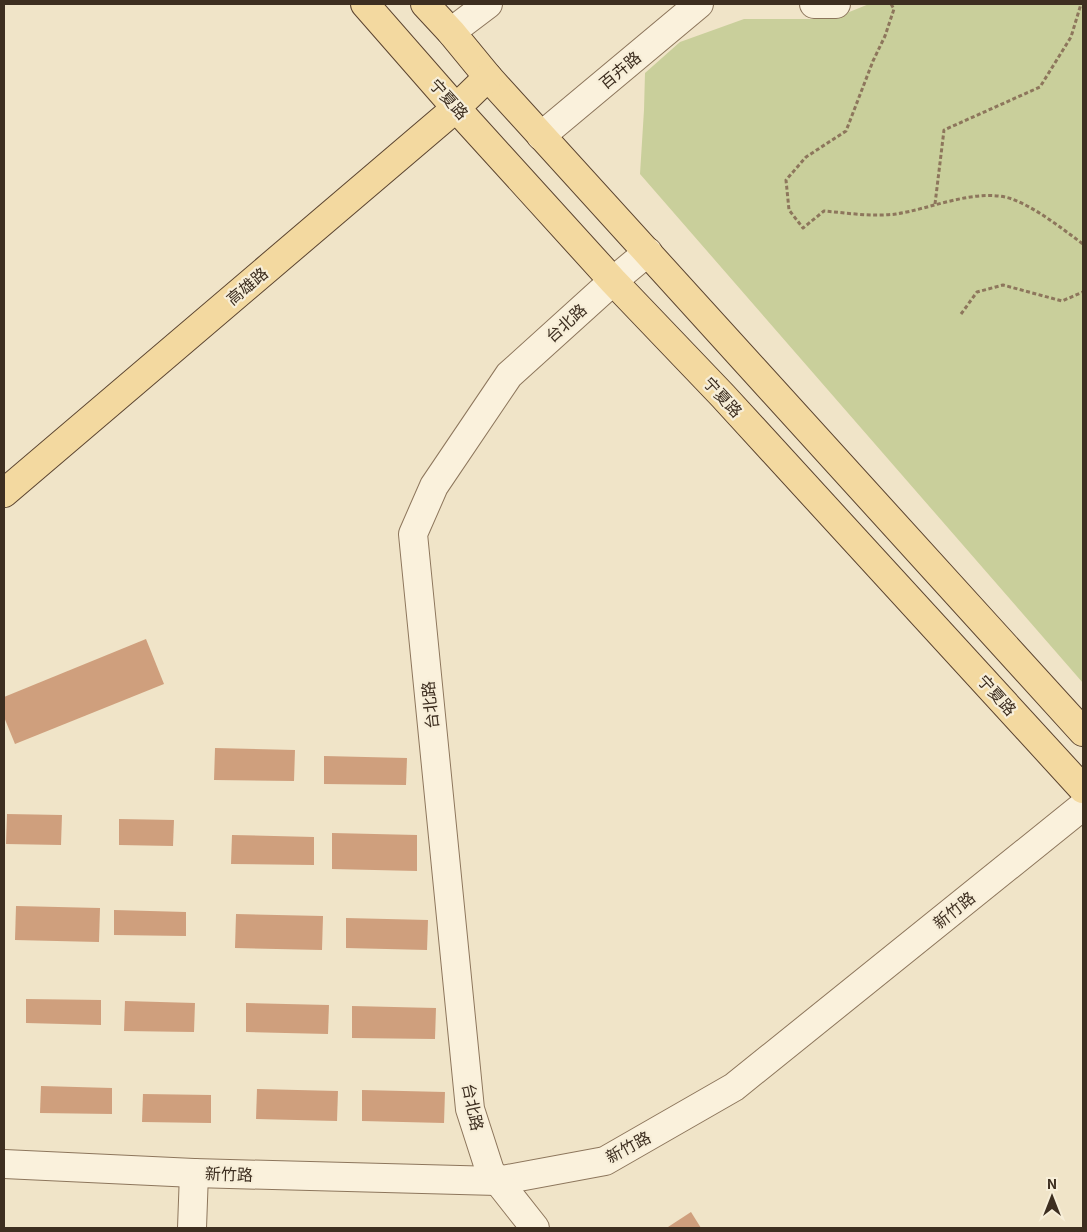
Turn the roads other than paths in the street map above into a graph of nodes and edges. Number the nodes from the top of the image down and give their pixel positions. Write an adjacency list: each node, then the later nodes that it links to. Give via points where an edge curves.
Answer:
1 (365, 4): 9 (main road, 宁夏路)
2 (425, 4): 7 (main road)
3 (488, 4): 7 (street)
4 (699, 4): 10 (street, 百卉路)
5 (814, 4): 6 (street)
6 (836, 4)
7 (451, 32): 8 (main road)
8 (488, 77): 9 (main road, 高雄路); 10 (main road)
9 (456, 108): 12 (main road, 宁夏路); 13 (main road, 高雄路)
10 (541, 136): 11 (main road)
11 (648, 252): 12 (street, 台北路); 14 (main road)
12 (613, 281): 15 (main road, 宁夏路, via 723,396); 19 (street, 台北路, via 509,375 434,486 413,534 470,1109 490,1171)
13 (4, 493)
14 (1083, 732)
15 (1083, 789)
16 (1083, 806): 19 (street, 新竹路, via 734,1087 605,1161)
17 (4, 1164): 18 (street, 新竹路)
18 (194, 1173): 19 (street, 新竹路); 20 (street)
19 (498, 1181): 21 (street, 台北路)
20 (192, 1228)
21 (535, 1228)

